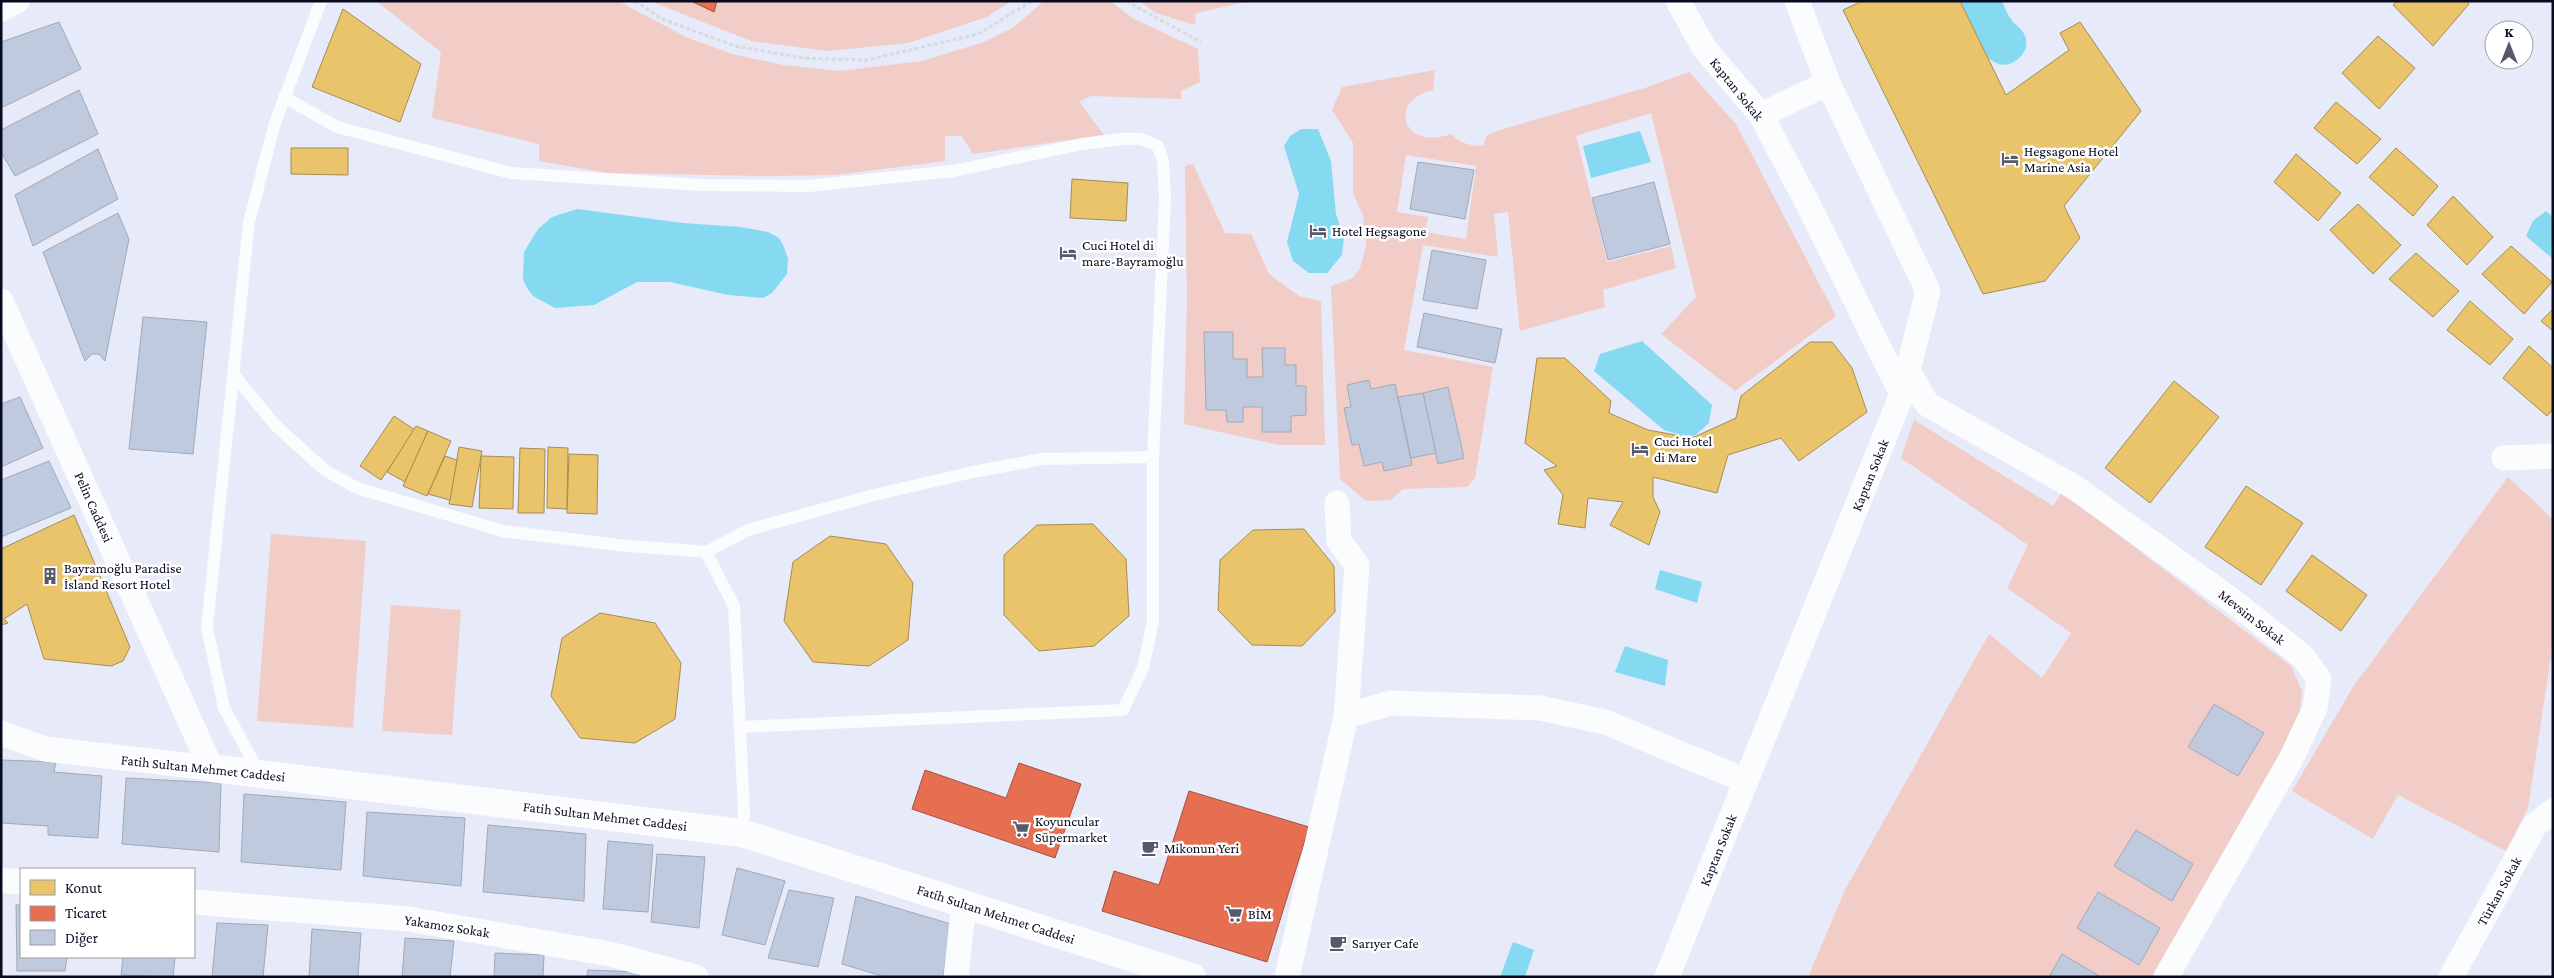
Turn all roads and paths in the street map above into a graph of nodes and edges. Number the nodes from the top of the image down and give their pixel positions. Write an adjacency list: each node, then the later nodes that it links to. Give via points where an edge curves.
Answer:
1 (17, 1): 8 (street)
2 (321, 1): 11 (lane)
3 (635, 1): 4 (path, via 662,19 735,46 804,58 867,60 978,34)
4 (1032, 1)
5 (1126, 1): 9 (path)
6 (1678, 1): 12 (street, Kaptan Sokak, via 1704,48)
7 (1797, 1): 10 (street)
8 (1, 9)
9 (1201, 42)
10 (1828, 83): 12 (street); 14 (street, via 1928,290)
11 (284, 97): 15 (lane, via 250,222); 18 (lane, via 337,127 511,173 701,185 808,186 953,171 1121,139 1150,142 1158,146 1163,161 1165,199)
12 (1761, 115): 16 (street, Kaptan Sokak)
13 (1, 301): 25 (street, Pelin Caddesi)
14 (1908, 371): 16 (street); 40 (street, Mevsim Sokak, via 1927,404 2074,487 2234,602 2302,656 2319,680 2315,708 2291,759)
15 (233, 374): 21 (lane, via 276,426 326,471 357,488 504,531); 26 (lane, via 207,627 224,708)
16 (1902, 394): 27 (street, Kaptan Sokak)
17 (2553, 456): 19 (street)
18 (1153, 457): 21 (lane, via 1042,459 973,472 748,530); 23 (lane, via 1153,621 1143,668 1123,710)
19 (2504, 458)
20 (1336, 503): 22 (street, via 1339,540 1357,565)
21 (706, 552): 23 (lane, via 734,606)
22 (1346, 716): 27 (street, via 1391,703 1540,708 1605,722); 38 (street)
23 (739, 727): 29 (lane, via 744,812)
24 (1, 733): 25 (street, Fatih Sultan Mehmet Caddesi, via 45,749)
25 (211, 768): 26 (street, Fatih Sultan Mehmet Caddesi)
26 (260, 774): 29 (street, Fatih Sultan Mehmet Caddesi)
27 (1746, 781): 39 (street, Kaptan Sokak)
28 (2553, 811): 34 (street, Türkan Sokak, via 2535,825)
29 (742, 833): 33 (street, Fatih Sultan Mehmet Caddesi)
30 (1, 880): 31 (street)
31 (20, 882)
32 (195, 902): 35 (street, Yakamoz Sokak, via 408,919 610,954)
33 (964, 903): 36 (street); 37 (street, Fatih Sultan Mehmet Caddesi)
34 (2454, 976)
35 (696, 977)
36 (956, 977)
37 (1192, 977)
38 (1287, 977)
39 (1667, 977)
40 (2166, 977)

